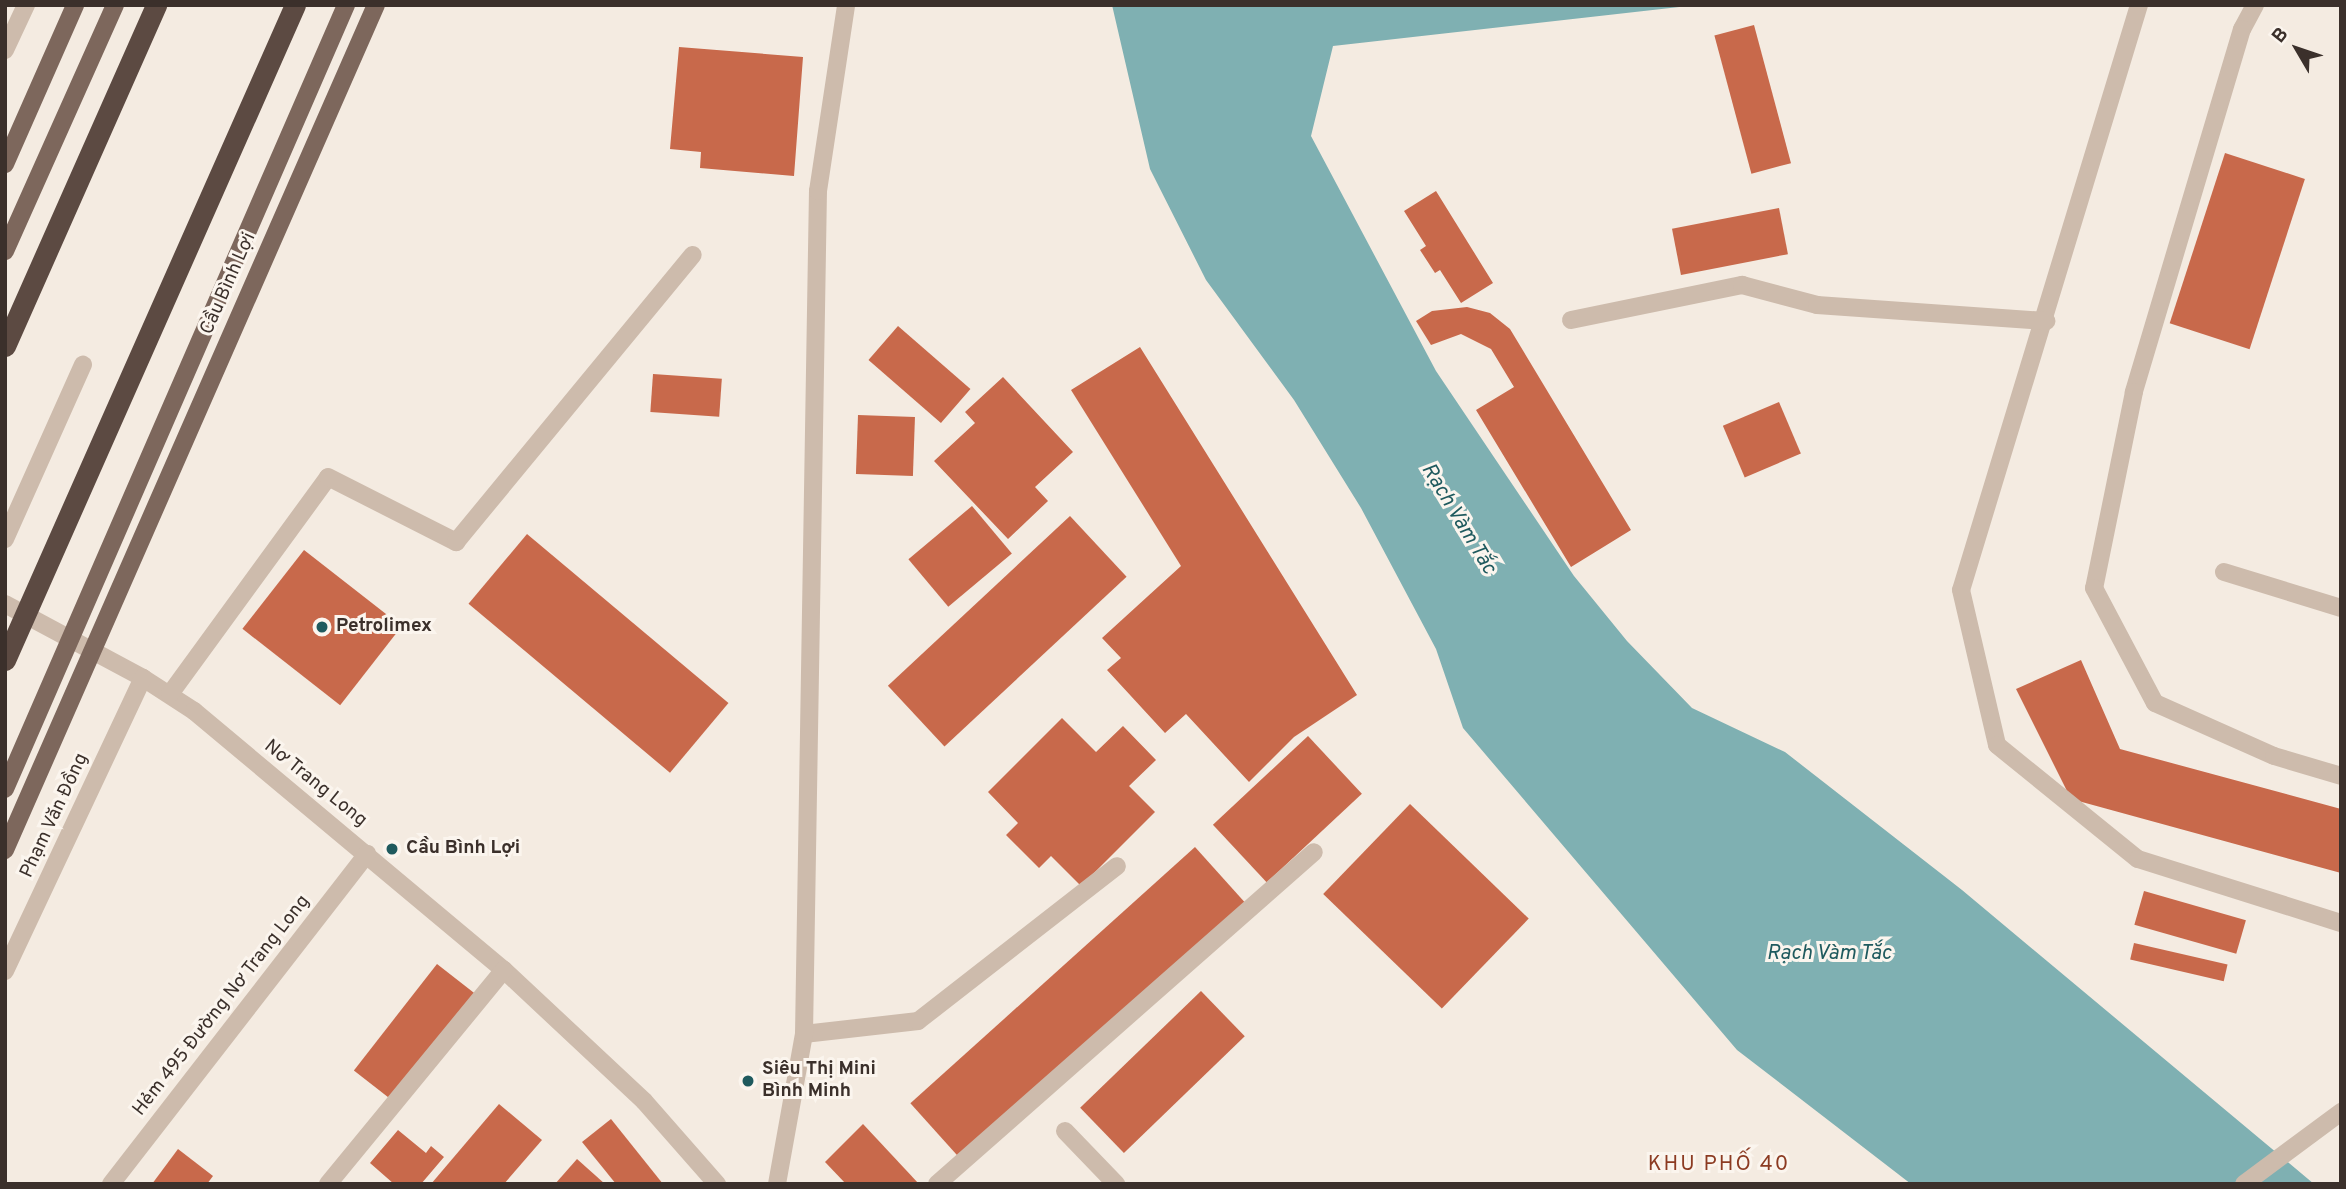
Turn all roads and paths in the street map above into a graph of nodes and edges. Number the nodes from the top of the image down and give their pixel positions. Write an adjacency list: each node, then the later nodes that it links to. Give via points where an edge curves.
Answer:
1 (26, 5): 11 (street)
2 (75, 5): 12 (main road)
3 (115, 5): 13 (main road)
4 (156, 5): 17 (highway)
5 (295, 5): 23 (highway, bridge)
6 (345, 5): 27 (main road, Cầu Bình Lợi, bridge)
7 (376, 5): 28 (main road, Cầu Bình Lợi, bridge)
8 (2139, 5): 16 (street)
9 (2255, 5): 26 (street, via 2242,29 2134,392 2094,588 2155,703 2274,756)
10 (846, 6): 35 (street, via 818,191)
11 (5, 50)
12 (5, 164)
13 (5, 251)
14 (693, 256): 25 (street, via 456,542 328,477)
15 (1571, 320): 16 (street, via 1742,285 1817,305)
16 (2046, 321): 32 (street, via 1961,590 1997,745 2138,859)
17 (5, 346)
18 (83, 365): 19 (street)
19 (5, 539)
20 (2224, 572): 22 (street)
21 (5, 604): 24 (street, Nơ Trang Long)
22 (2341, 608)
23 (5, 660)
24 (143, 678): 25 (street, Nơ Trang Long); 34 (street, Phạm Văn Đồng)
25 (170, 694): 30 (street, Nơ Trang Long)
26 (2341, 776)
27 (5, 789)
28 (5, 850)
29 (1314, 852): 42 (street)
30 (367, 854): 33 (street, Nơ Trang Long); 38 (street, Hẻm 495 Đường Nơ Trang Long)
31 (1117, 866): 35 (street, via 918,1021)
32 (2341, 923)
33 (504, 970): 39 (street); 40 (street, Nơ Trang Long, via 644,1101)
34 (5, 971)
35 (804, 1034): 41 (street)
36 (2341, 1112): 44 (street)
37 (1065, 1131): 43 (street)
38 (111, 1184)
39 (328, 1184)
40 (717, 1184)
41 (777, 1184)
42 (937, 1184)
43 (1116, 1184)
44 (2244, 1184)

